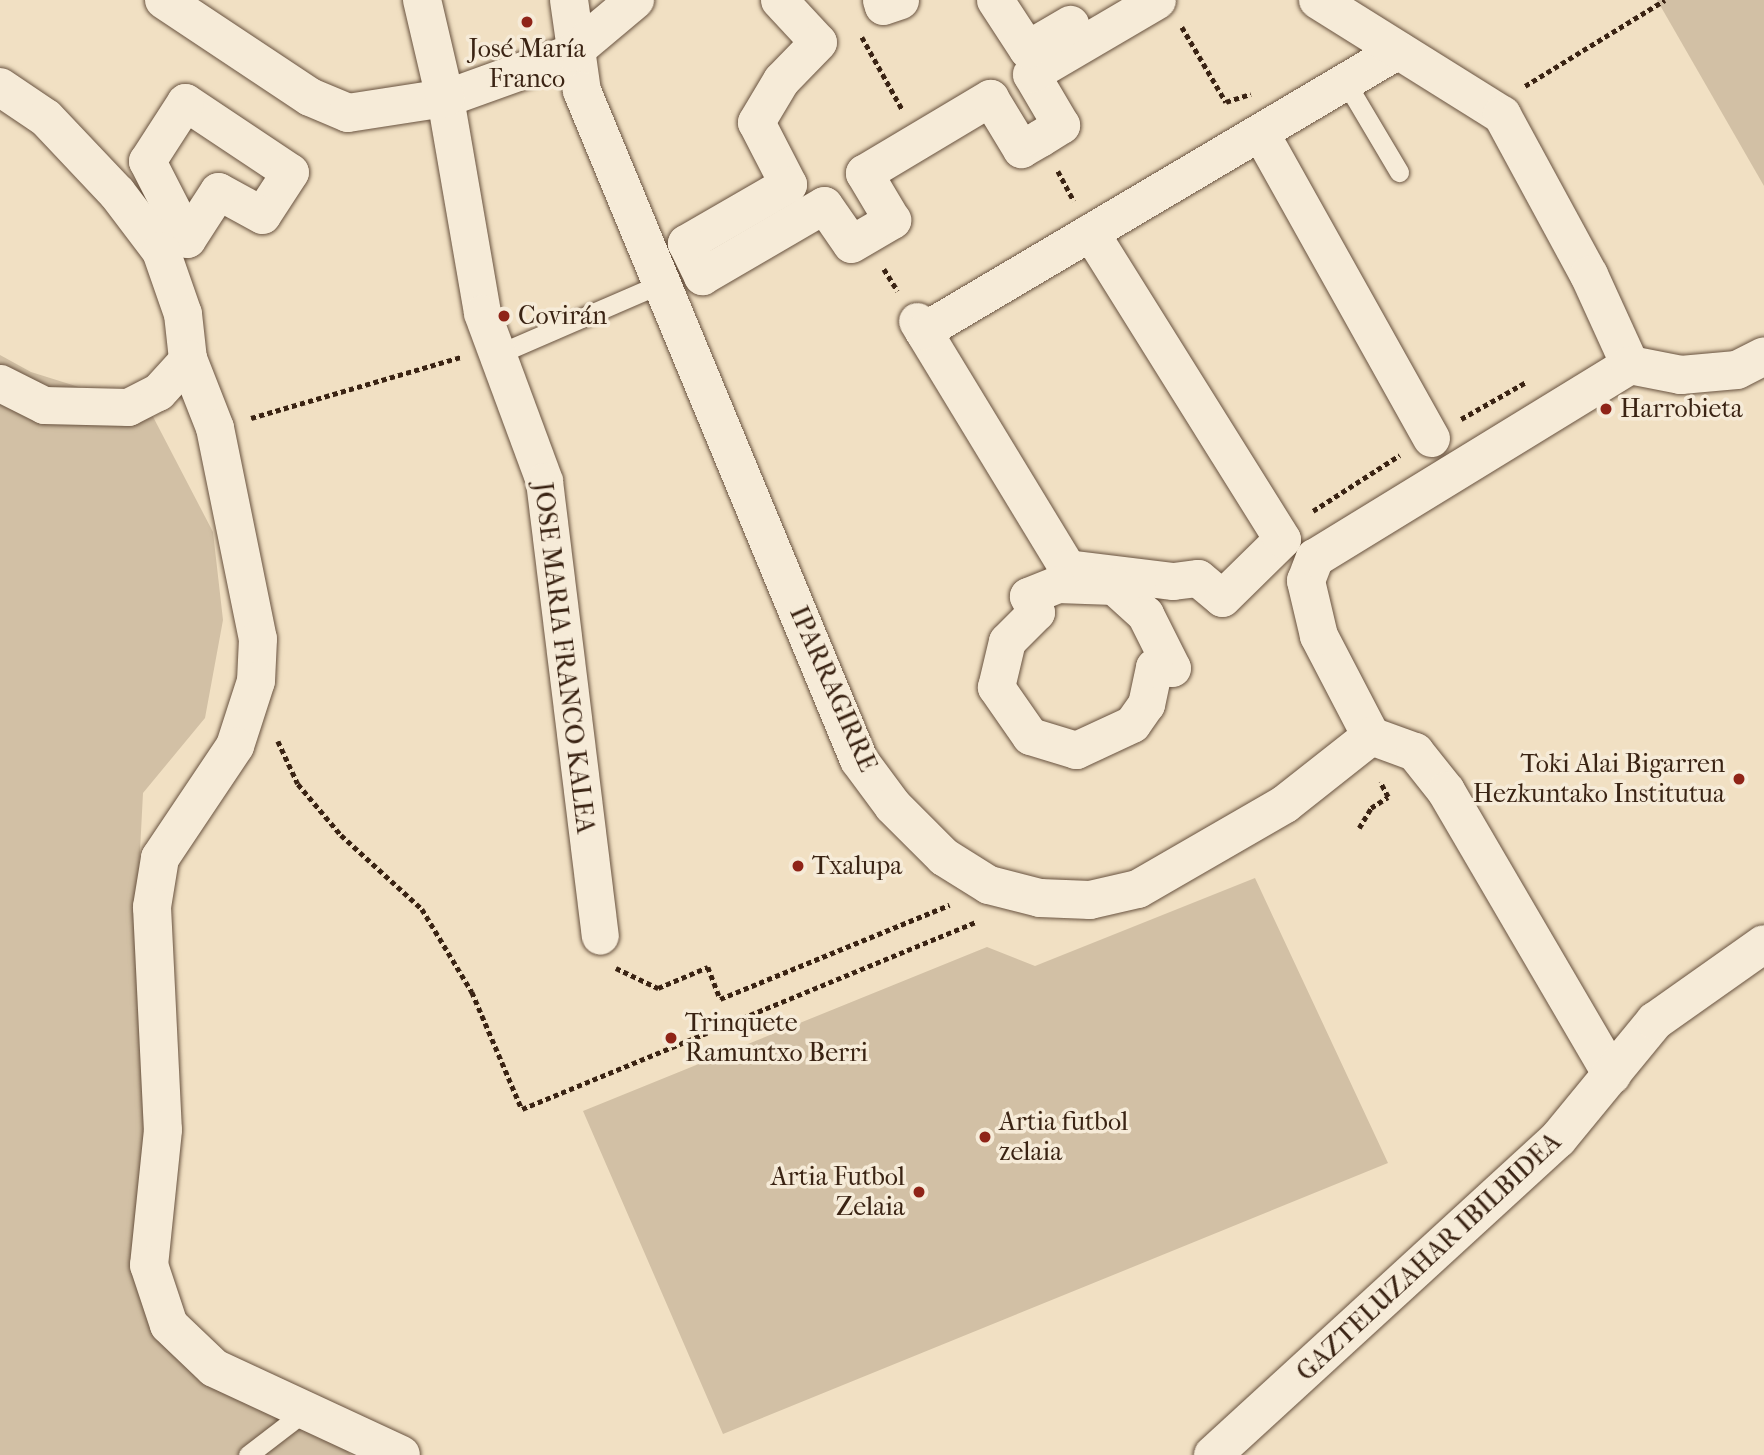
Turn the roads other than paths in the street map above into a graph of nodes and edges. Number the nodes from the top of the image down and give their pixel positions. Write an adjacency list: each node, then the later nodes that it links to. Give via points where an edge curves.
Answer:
1 (164, 0): 16 (street, via 310,97 348,113)
2 (422, 0): 16 (street, JOSE MARIA FRANCO KALEA)
3 (569, 0): 13 (street, IPARRAGIRRE)
4 (635, 0): 13 (street)
5 (779, 0): 10 (street, via 818,42 781,80 756,122 788,184 686,243 702,276 824,205 851,244 892,220 864,173 990,98 1021,149 1061,125 1031,74)
6 (900, 0): 11 (street)
7 (995, 0): 8 (street, via 1027,48)
8 (1111, 0)
9 (1318, 0): 12 (street)
10 (1167, 10)
11 (867, 12)
12 (1398, 50): 14 (street); 24 (street, via 1502,115 1589,275)
13 (573, 52): 16 (street); 20 (street, IPARRAGIRRE, via 582,91)
14 (1345, 81): 18 (lane); 19 (street)
15 (0, 88): 23 (street, via 46,118 117,193 161,251 183,314)
16 (445, 98): 21 (street, JOSE MARIA FRANCO KALEA)
17 (1270, 150): 26 (street)
18 (1399, 172)
19 (1090, 232): 19 (street, via 920,326 1067,568 1173,582 1198,578 1222,598 1282,539)
20 (660, 284): 21 (lane); 28 (street, IPARRAGIRRE, via 859,760 893,806 944,857 989,885 1040,898 1090,900 1138,889 1285,804)
21 (495, 351): 29 (street, JOSE MARIA FRANCO KALEA, via 544,481)
22 (1764, 356): 24 (street, via 1737,370 1681,375)
23 (188, 359): 25 (street, via 158,393 128,407 44,405); 32 (street, via 215,428 258,653 249,715 235,746 160,858 152,907 163,1130 149,1265 169,1325 214,1368)
24 (1630, 365): 28 (street, via 1315,558 1306,581 1319,636)
25 (0, 383)
26 (1431, 438)
27 (1028, 596): 27 (street, via 1057,584 1114,586 1145,614 1172,668 1154,667 1146,704 1116,736 1076,750 1049,747 1012,719 996,687 1007,641 1036,612)
28 (1371, 736): 31 (street, via 1415,751 1446,791)
29 (600, 936)
30 (1764, 944): 31 (street, GAZTELUZAHAR IBILBIDEA, via 1655,1021)
31 (1612, 1075): 35 (street, GAZTELUZAHAR IBILBIDEA, via 1558,1139 1461,1233)
32 (304, 1412): 33 (lane); 34 (street)
33 (248, 1455)
34 (401, 1455)
35 (1213, 1455)

